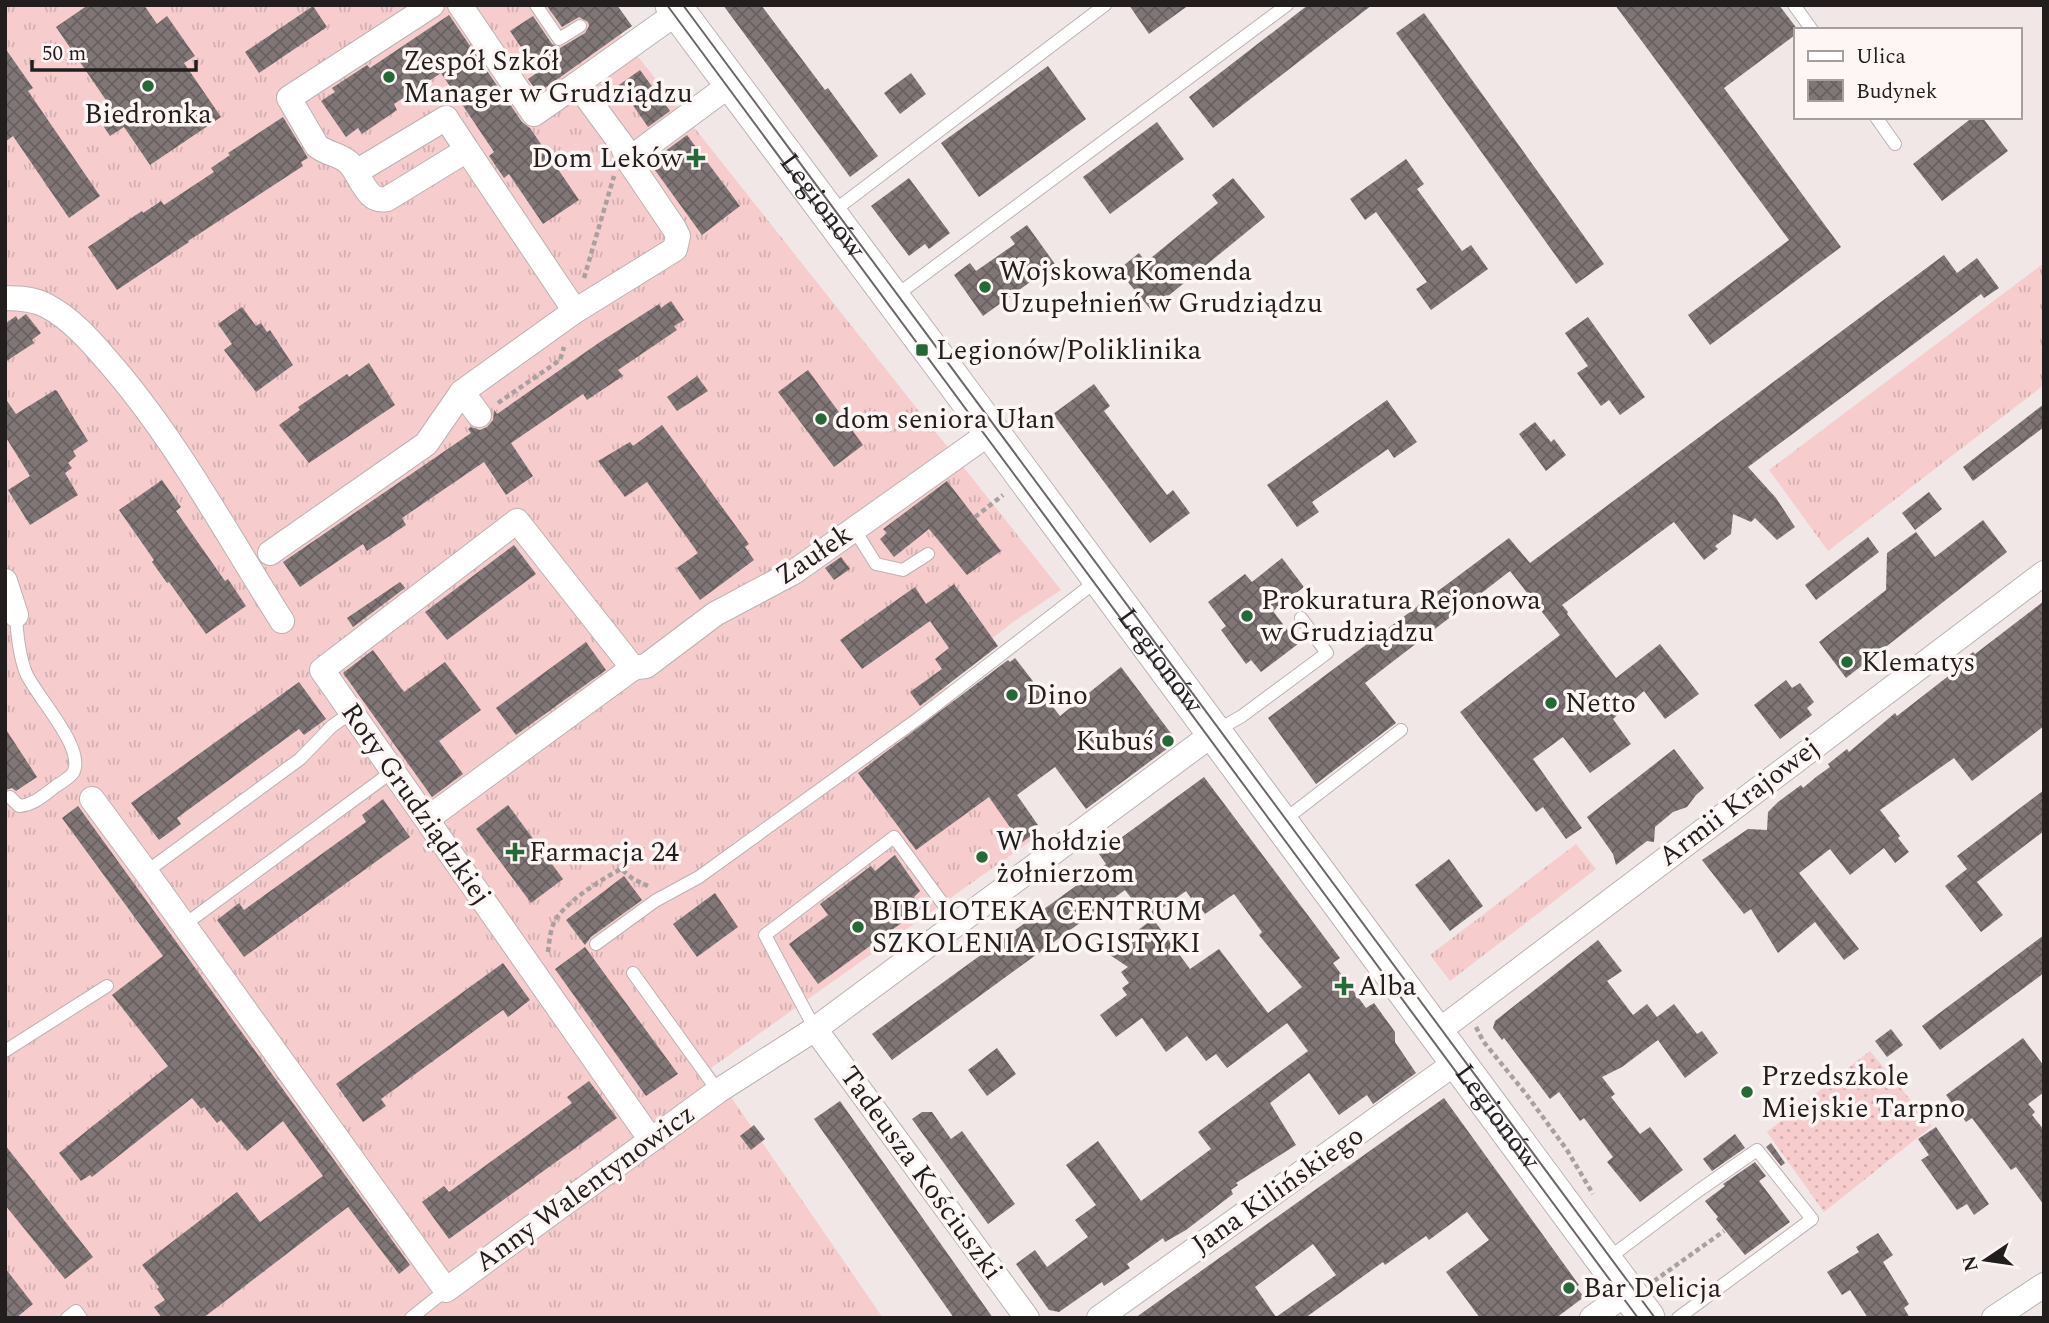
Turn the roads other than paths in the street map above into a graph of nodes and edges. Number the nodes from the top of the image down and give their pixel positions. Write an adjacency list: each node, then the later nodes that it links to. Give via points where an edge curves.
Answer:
1 (432, 5): 16 (street, via 289,99 317,146 347,161)
2 (460, 5): 10 (street, via 534,114)
3 (536, 5): 8 (lane, via 559,40)
4 (1105, 5): 17 (lane)
5 (1287, 5): 19 (lane)
6 (1794, 5): 9 (lane)
7 (676, 9): 10 (street); 11 (street, Legionów)
8 (580, 26)
9 (1811, 28)
10 (577, 84): 15 (street)
11 (731, 84): 15 (street); 17 (street, Legionów)
12 (1877, 119): 13 (lane)
13 (1895, 144)
14 (467, 150): 16 (street, via 387,199 372,196); 16 (street, via 446,118); 20 (street)
15 (625, 152): 20 (street, via 674,228 677,243 675,249)
16 (356, 172)
17 (828, 215): 19 (street, Legionów)
18 (5, 298): 32 (street, via 45,304 61,315 132,388)
19 (891, 299): 23 (street, Legionów)
20 (575, 311): 21 (street)
21 (462, 392): 22 (street); 25 (street, via 426,444)
22 (480, 415)
23 (991, 432): 24 (street, Zaułek); 28 (street, Legionów)
24 (854, 528): 26 (lane, via 876,564 902,570); 33 (street, Zaułek, via 794,572 715,614 646,666)
25 (270, 553)
26 (928, 554)
27 (2044, 573): 49 (street, Armii Krajowej)
28 (1099, 579): 36 (street, Legionów); 45 (lane, via 919,718 699,877 655,901)
29 (5, 581): 30 (street)
30 (16, 615): 38 (lane, via 27,676 47,703 76,763 72,773 30,805 19,807)
31 (1301, 618): 36 (lane, via 1327,653)
32 (282, 621)
33 (633, 668): 34 (street, Roty Grudziądzkiej, via 517,522 322,670); 40 (street, Zaułek)
34 (351, 713): 37 (street, Roty Grudziądzkiej); 42 (lane, via 300,759)
35 (1401, 730): 41 (lane)
36 (1214, 733): 41 (street, Legionów); 43 (street, Anny Walentynowicz)
37 (393, 771): 40 (street, Roty Grudziądzkiej); 44 (lane)
38 (10, 797)
39 (92, 799): 42 (street, Anny Walentynowicz)
40 (427, 819): 53 (street, Roty Grudziądzkiej)
41 (1280, 823): 49 (street, Legionów)
42 (146, 872): 44 (street, Anny Walentynowicz)
43 (957, 923): 48 (street, Anny Walentynowicz); 48 (lane, via 894,837 765,935)
44 (184, 925): 56 (street, Anny Walentynowicz)
45 (596, 944)
46 (633, 973): 52 (lane)
47 (107, 986): 51 (lane)
48 (815, 1028): 52 (street, Anny Walentynowicz); 61 (street, Tadeusza Kościuszki)
49 (1436, 1033): 50 (street, Legionów)
50 (1470, 1051): 54 (street, Legionów); 62 (street, Jana Kilińskiego)
51 (5, 1052)
52 (718, 1091): 53 (street, Anny Walentynowicz)
53 (651, 1140): 56 (street, Anny Walentynowicz)
54 (1605, 1261): 57 (street, Legionów); 64 (lane, via 1756,1150 1812,1219)
55 (2044, 1285): 65 (street)
56 (446, 1290): 60 (lane)
57 (1642, 1297): 63 (street)
58 (67, 1318): 59 (lane, via 76,1311)
59 (82, 1318)
60 (411, 1318)
61 (1027, 1318)
62 (1099, 1318)
63 (1592, 1318)
64 (1678, 1318)
65 (1994, 1318)

